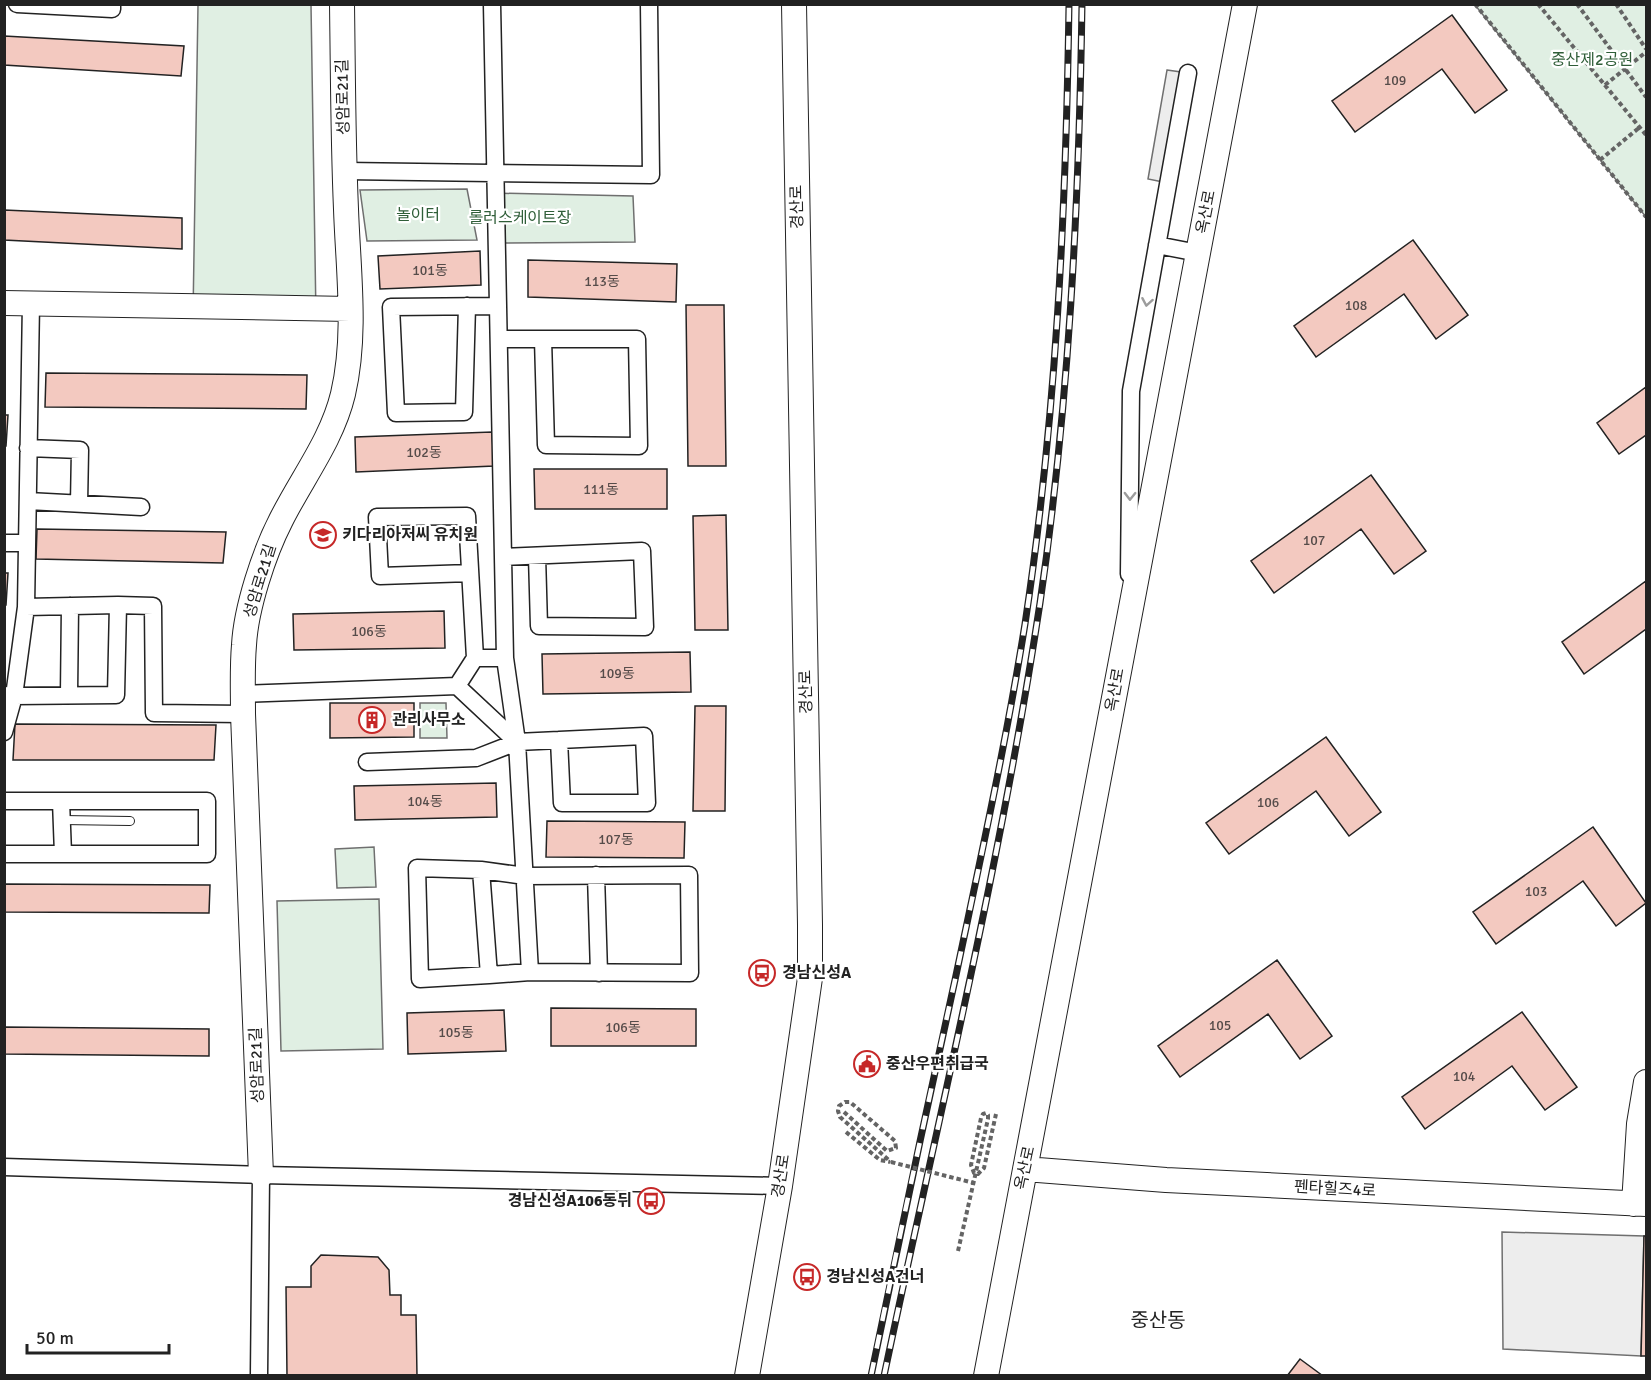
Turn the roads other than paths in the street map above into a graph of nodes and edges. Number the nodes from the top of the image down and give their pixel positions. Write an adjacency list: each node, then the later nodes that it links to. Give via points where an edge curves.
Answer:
1 (17, 4): 2 (street, via 112,9)
2 (112, 4)
3 (342, 4): 9 (street, 성암로21길)
4 (492, 4): 10 (street)
5 (649, 4): 10 (street, via 651,175)
6 (794, 4): 59 (street, 경산로, via 810,978)
7 (1245, 4): 12 (street, 옥산로)
8 (1188, 73): 11 (street)
9 (345, 171): 10 (street); 17 (street, 성암로21길)
10 (495, 173): 16 (street)
11 (1157, 245): 12 (street); 32 (street, one-way to 32, via 1131,391)
12 (1198, 253): 32 (street, 옥산로)
13 (4, 303): 14 (street)
14 (31, 303): 17 (street); 20 (street)
15 (467, 306): 15 (street, via 391,306 396,413 464,412); 16 (street)
16 (498, 306): 18 (street)
17 (350, 309): 38 (street, 성암로21길, via 348,361 333,426 280,521 249,610)
18 (499, 339): 19 (street); 27 (street)
19 (543, 339): 19 (street, via 637,339 639,446 546,445)
20 (28, 448): 21 (street); 22 (street, via 80,450)
21 (28, 501): 22 (street); 25 (street)
22 (79, 504): 23 (street)
23 (141, 507)
24 (4, 543): 25 (street)
25 (27, 543): 31 (street)
26 (537, 556): 26 (street, via 642,551 645,627 539,627); 27 (street)
27 (503, 557): 34 (street)
28 (470, 573): 28 (street, via 467,516 377,518 380,576); 33 (street)
29 (118, 605): 30 (street); 36 (street, via 116,695); 38 (street, via 153,606 153,713)
30 (69, 606): 31 (street); 36 (street)
31 (26, 607): 37 (street)
32 (1129, 617): 57 (street, 옥산로)
33 (475, 658): 34 (street); 35 (street)
34 (505, 658): 41 (street)
35 (456, 686): 38 (street); 41 (street)
36 (69, 694): 37 (street)
37 (9, 695): 39 (street)
38 (243, 704): 58 (street, 성암로21길)
39 (4, 732)
40 (559, 740): 40 (street, via 644,736 647,803 562,803); 41 (street)
41 (517, 742): 42 (street, via 476,758); 51 (street)
42 (367, 762)
43 (4, 801): 44 (street)
44 (62, 801): 45 (street); 48 (street, via 207,801 207,854)
45 (62, 820): 46 (lane); 48 (street)
46 (130, 821)
47 (4, 854): 48 (street)
48 (63, 854)
49 (482, 870): 51 (street); 54 (street); 54 (street, via 417,868 420,979)
50 (596, 875): 51 (street); 53 (street); 53 (street, via 689,875 690,973)
51 (525, 876): 52 (street)
52 (530, 972): 53 (street); 54 (street)
53 (599, 973)
54 (489, 975)
55 (1647, 1082): 60 (street, via 1639,1124)
56 (4, 1167): 58 (street)
57 (1025, 1169): 60 (street, 펜타힐즈4로); 63 (street, 옥산로)
58 (261, 1175): 59 (street); 61 (street)
59 (780, 1186): 62 (street, 경산로)
60 (1640, 1204)
61 (259, 1376)
62 (747, 1376)
63 (986, 1376)

